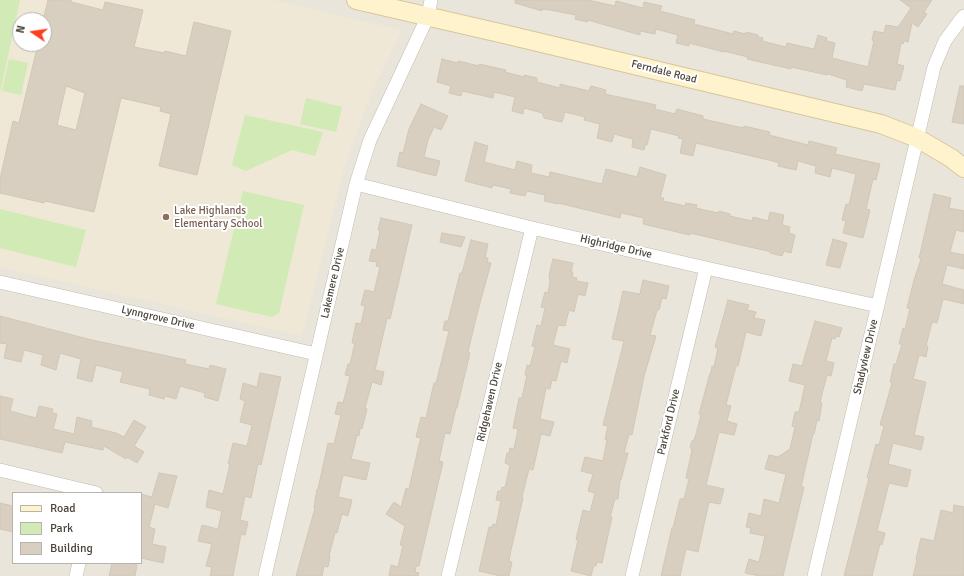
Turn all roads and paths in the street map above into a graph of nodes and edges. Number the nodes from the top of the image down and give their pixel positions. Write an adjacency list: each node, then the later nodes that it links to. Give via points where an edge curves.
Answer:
1 (356, 0): 2 (street, Ferndale Road)
2 (429, 8): 4 (street, Ferndale Road, via 881,124); 6 (street, Lakemere Drive, via 370,140)
3 (964, 16): 4 (street, Shadyview Drive, via 945,41 934,67)
4 (918, 138): 5 (street, Ferndale Road); 10 (street, Shadyview Drive)
5 (964, 168)
6 (356, 184): 7 (street, Highridge Drive); 11 (street, Lakemere Drive)
7 (532, 228): 8 (street, Highridge Drive); 17 (street, Ridgehaven Drive)
8 (706, 268): 10 (street, Highridge Drive); 18 (street, Parkford Drive)
9 (0, 282): 11 (street, Lynngrove Drive)
10 (878, 306): 19 (street, Shadyview Drive)
11 (316, 354): 16 (street, Lakemere Drive)
12 (0, 470): 13 (street)
13 (92, 492)
14 (79, 564): 15 (street)
15 (76, 576)
16 (265, 576)
17 (448, 576)
18 (632, 576)
19 (814, 576)

